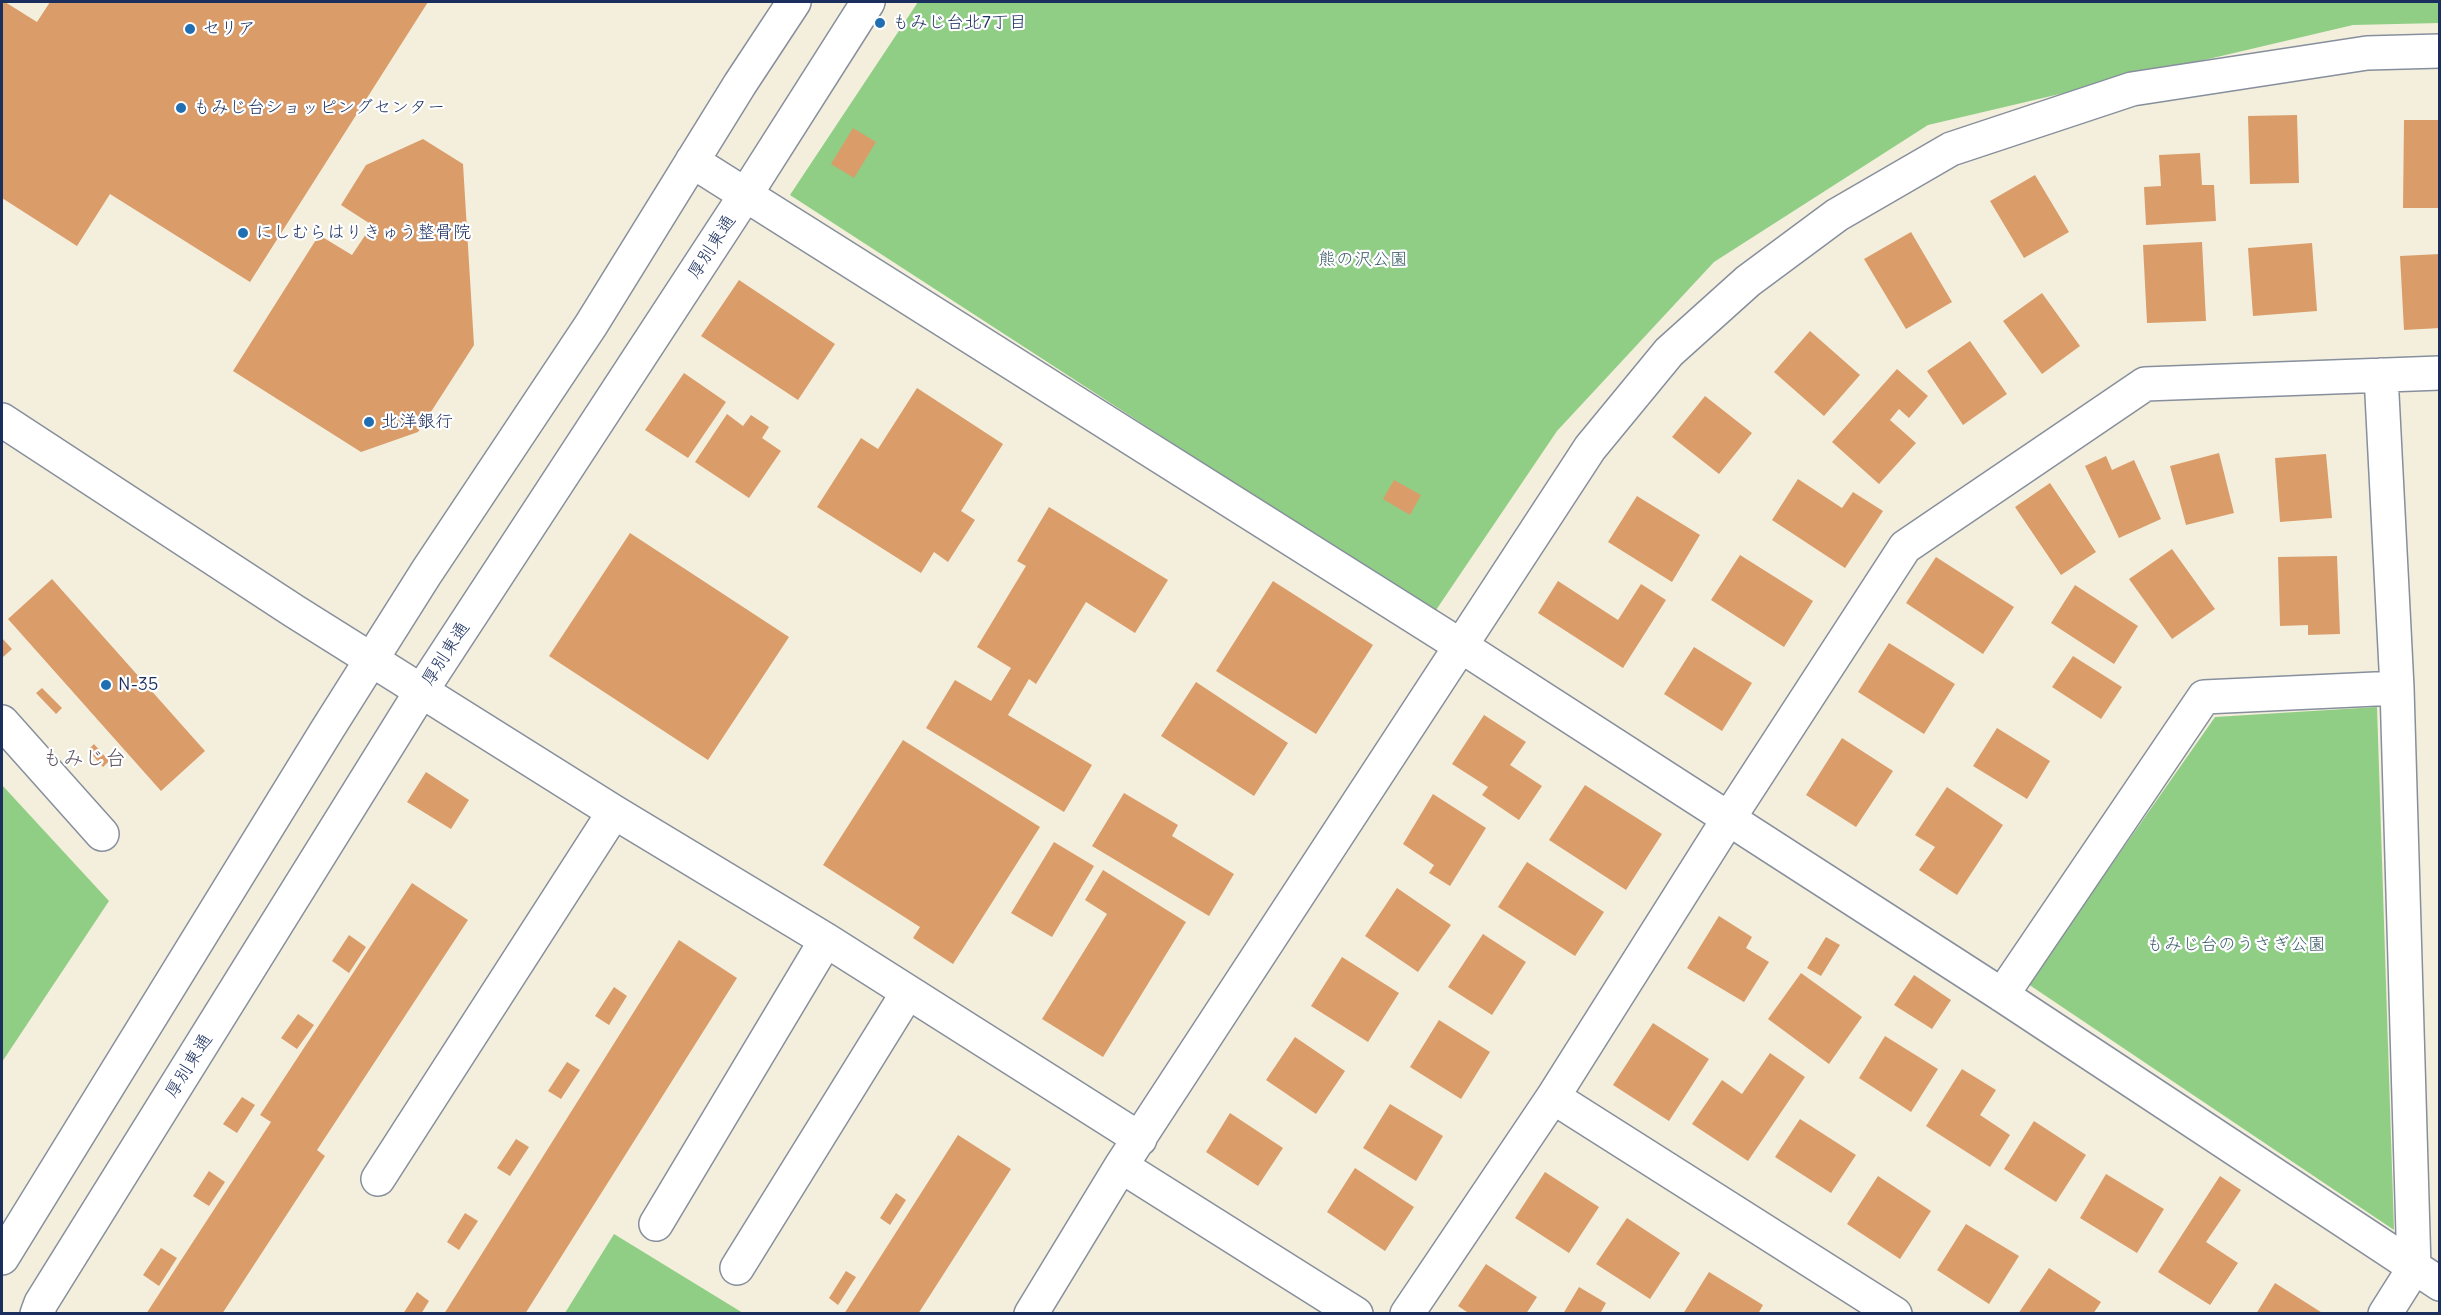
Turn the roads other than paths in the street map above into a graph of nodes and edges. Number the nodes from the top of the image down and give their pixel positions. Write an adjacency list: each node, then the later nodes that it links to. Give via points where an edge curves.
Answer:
1 (795, 2): 4 (street)
2 (868, 2): 5 (street, 厚別東通)
3 (2439, 51): 9 (street, via 2367,53 2132,90 1952,149 1837,215 1748,281 1670,352 1590,448)
4 (692, 161): 5 (street); 10 (street)
5 (746, 194): 9 (street); 12 (street, 厚別東通)
6 (2439, 373): 7 (street)
7 (2381, 375): 11 (street); 15 (street, via 2145,384 1905,547)
8 (6, 434): 10 (street)
9 (1461, 646): 15 (street); 21 (street)
10 (372, 660): 12 (street); 25 (street)
11 (2397, 688): 19 (street, via 2204,697); 27 (street)
12 (422, 690): 14 (street); 28 (street, 厚別東通)
13 (2, 722): 16 (street)
14 (614, 812): 17 (street); 23 (street)
15 (1729, 818): 19 (street); 20 (street)
16 (102, 834)
17 (826, 940): 18 (street); 24 (street)
18 (908, 992): 21 (street); 26 (street)
19 (2002, 996): 27 (street)
20 (1553, 1097): 31 (street); 32 (street)
21 (1140, 1139): 22 (street)
22 (1121, 1166): 29 (street); 30 (street)
23 (378, 1179)
24 (656, 1224)
25 (2, 1258)
26 (736, 1268)
27 (2426, 1276): 33 (street)
28 (37, 1314)
29 (1031, 1314)
30 (1356, 1314)
31 (1407, 1314)
32 (1895, 1314)
33 (2385, 1314)

